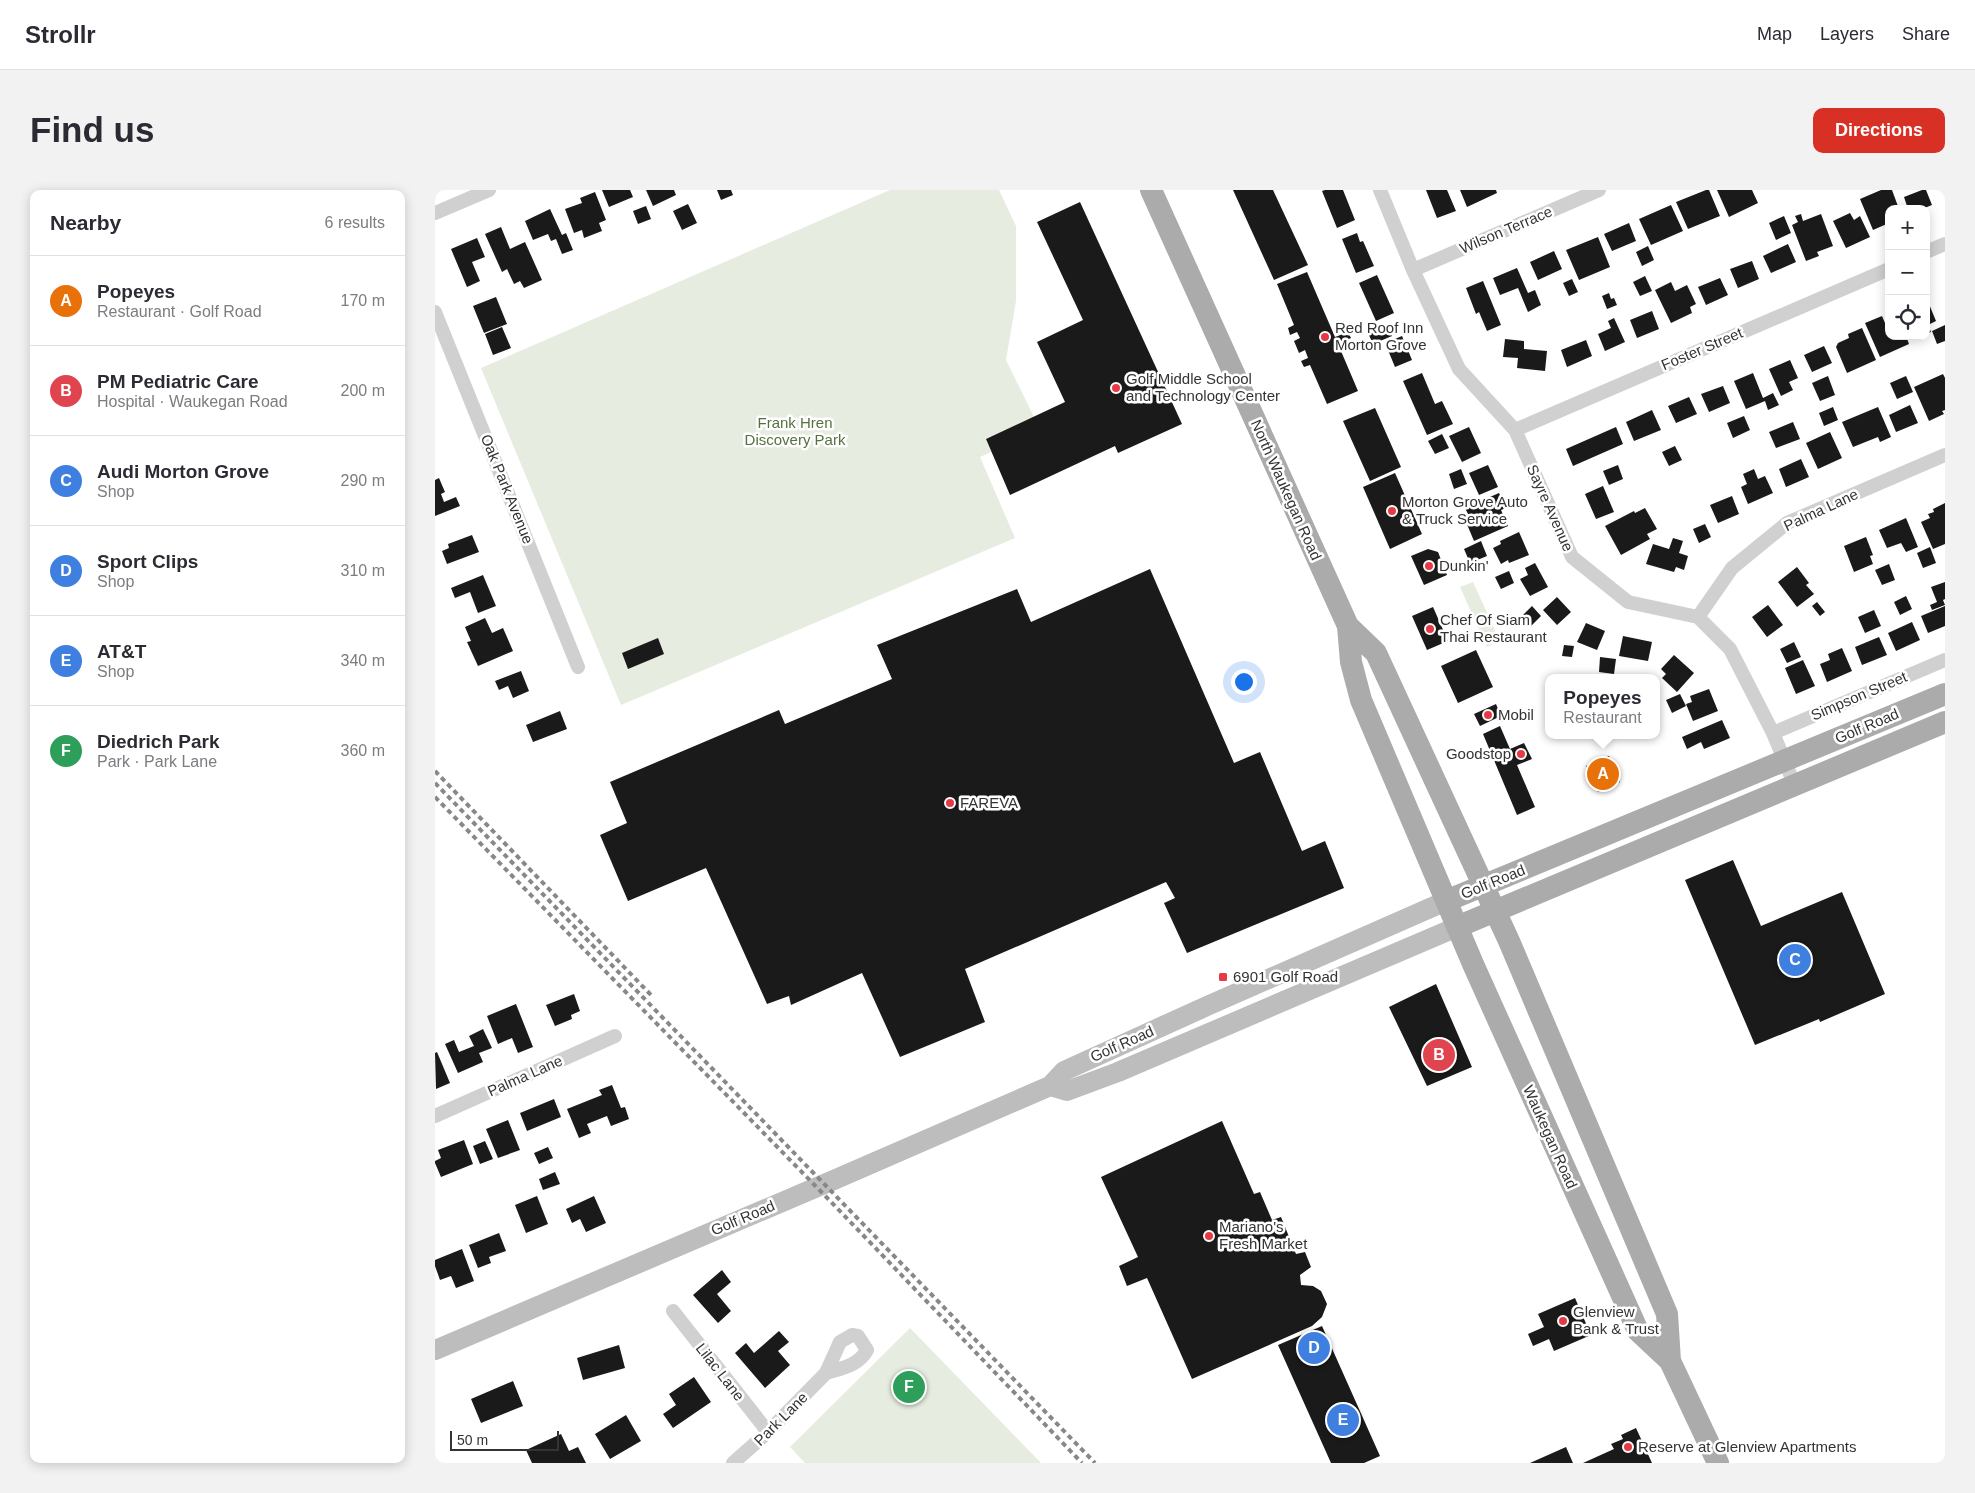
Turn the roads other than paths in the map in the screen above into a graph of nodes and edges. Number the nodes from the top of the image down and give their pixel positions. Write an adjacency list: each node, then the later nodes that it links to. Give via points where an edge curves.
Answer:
1 (489, 190): 5 (street)
2 (1151, 190): 14 (main road, North Waukegan Road)
3 (1380, 190): 8 (street, Sayre Avenue)
4 (1599, 190): 8 (street, Wilson Terrace)
5 (435, 213)
6 (1945, 244): 7 (street)
7 (1930, 250)
8 (1413, 270): 11 (street, Sayre Avenue, via 1459,368)
9 (1885, 270): 11 (street, Foster Street)
10 (435, 312): 16 (street, Oak Park Avenue)
11 (1515, 430): 13 (street, Sayre Avenue, via 1572,557 1628,602)
12 (1945, 455): 13 (street, Palma Lane, via 1787,523 1732,568)
13 (1698, 616): 19 (street, via 1730,649)
14 (1348, 626): 22 (main road, North Waukegan Road, via 1376,653); 23 (main road, North Waukegan Road, via 1351,662 1361,700)
15 (1945, 660): 19 (street, Simpson Street)
16 (578, 667)
17 (1945, 694): 20 (main road, Golf Road)
18 (1945, 722): 21 (main road, Golf Road)
19 (1773, 733): 20 (street)
20 (1784, 761): 21 (street); 22 (main road, Golf Road)
21 (1795, 786): 24 (main road, Golf Road)
22 (1483, 886): 23 (main road, Golf Road); 24 (main road, Waukegan Road)
23 (1446, 901): 25 (main road, Waukegan Road); 27 (main road, Golf Road, via 1064,1071)
24 (1495, 911): 25 (main road, Golf Road); 31 (main road, Waukegan Road, via 1667,1314)
25 (1457, 927): 27 (main road, Golf Road, via 1099,1079 1067,1091); 31 (main road, Waukegan Road, via 1638,1331)
26 (615, 1036): 28 (street, Palma Lane)
27 (1050, 1086): 30 (main road, Golf Road)
28 (435, 1116)
29 (673, 1311): 33 (street, Lilac Lane)
30 (435, 1350)
31 (1670, 1362): 35 (main road, Waukegan Road)
32 (826, 1373): 33 (street, Park Lane)
33 (768, 1432): 34 (street, Park Lane)
34 (733, 1463)
35 (1718, 1463)

